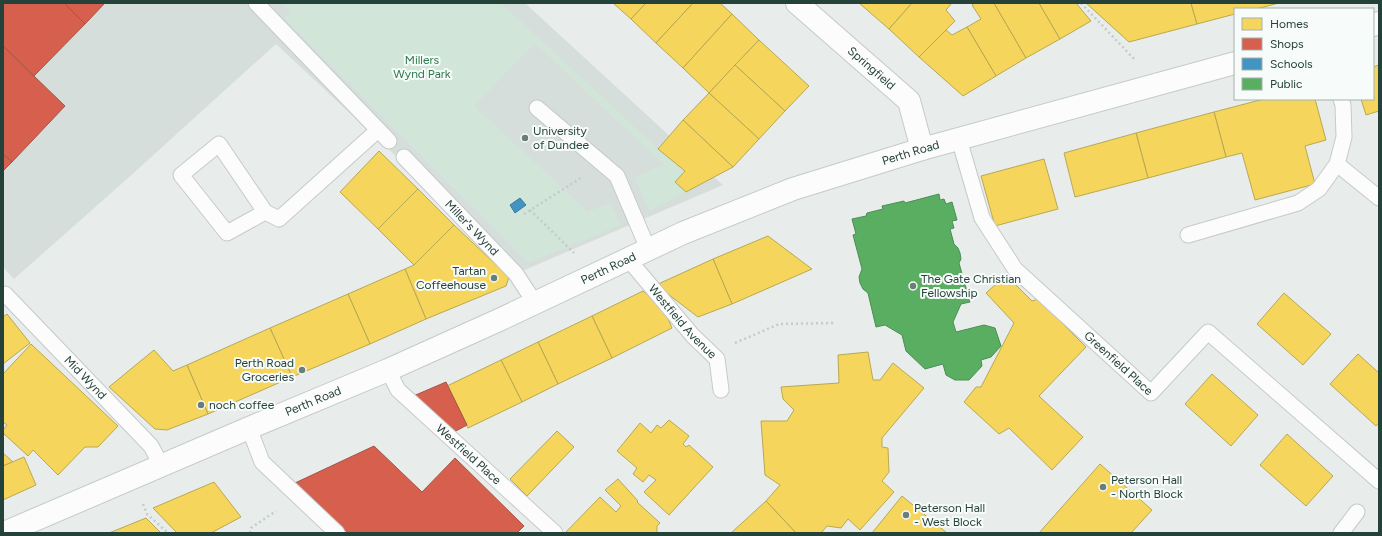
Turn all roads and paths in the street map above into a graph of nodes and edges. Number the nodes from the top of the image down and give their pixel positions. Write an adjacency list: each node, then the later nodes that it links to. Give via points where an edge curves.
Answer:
1 (256, 3): 8 (lane)
2 (797, 3): 11 (street, Springfield, via 909,101)
3 (1081, 3): 5 (path)
4 (1234, 63): 5 (street, Perth Road)
5 (1158, 84): 9 (street, Perth Road)
6 (1341, 100): 14 (lane, via 1344,137)
7 (538, 108): 13 (lane)
8 (378, 130): 10 (lane); 17 (lane, via 279,220)
9 (959, 139): 11 (street, Perth Road); 32 (lane, Greenfield Place, via 982,218 1015,269 1151,393 1208,332)
10 (389, 141)
11 (922, 149): 20 (street, Perth Road, via 793,189 683,233)
12 (404, 157): 24 (lane, Miller's Wynd, via 516,274)
13 (603, 164): 16 (path); 20 (lane, via 617,176)
14 (1337, 164): 15 (lane); 19 (lane, via 1319,189 1298,203)
15 (1379, 198)
16 (530, 210): 18 (path); 22 (path)
17 (265, 212): 17 (lane, via 227,232 181,175 219,144)
18 (524, 214)
19 (1188, 235)
20 (648, 250): 21 (street, Perth Road)
21 (628, 259): 22 (street, Perth Road); 26 (lane, Westfield Avenue, via 693,336)
22 (596, 274): 24 (street, Perth Road)
23 (5, 294): 30 (lane, Mid Wynd, via 151,446)
24 (535, 303): 27 (street, Perth Road)
25 (835, 323): 26 (path, via 779,324)
26 (712, 354): 28 (lane, Westfield Avenue, via 717,358)
27 (388, 370): 29 (street, Perth Road); 39 (lane, Westfield Place, via 398,390)
28 (721, 390)
29 (249, 428): 30 (street, Perth Road); 33 (lane, via 262,462)
30 (161, 466): 31 (street, Perth Road)
31 (131, 478): 35 (street, Perth Road); 36 (path, via 147,514)
32 (1379, 481)
33 (297, 495): 37 (path, via 251,528); 38 (lane)
34 (1357, 512): 40 (lane)
35 (7, 532)
36 (168, 533)
37 (250, 533)
38 (337, 533)
39 (555, 533)
40 (1341, 533)

